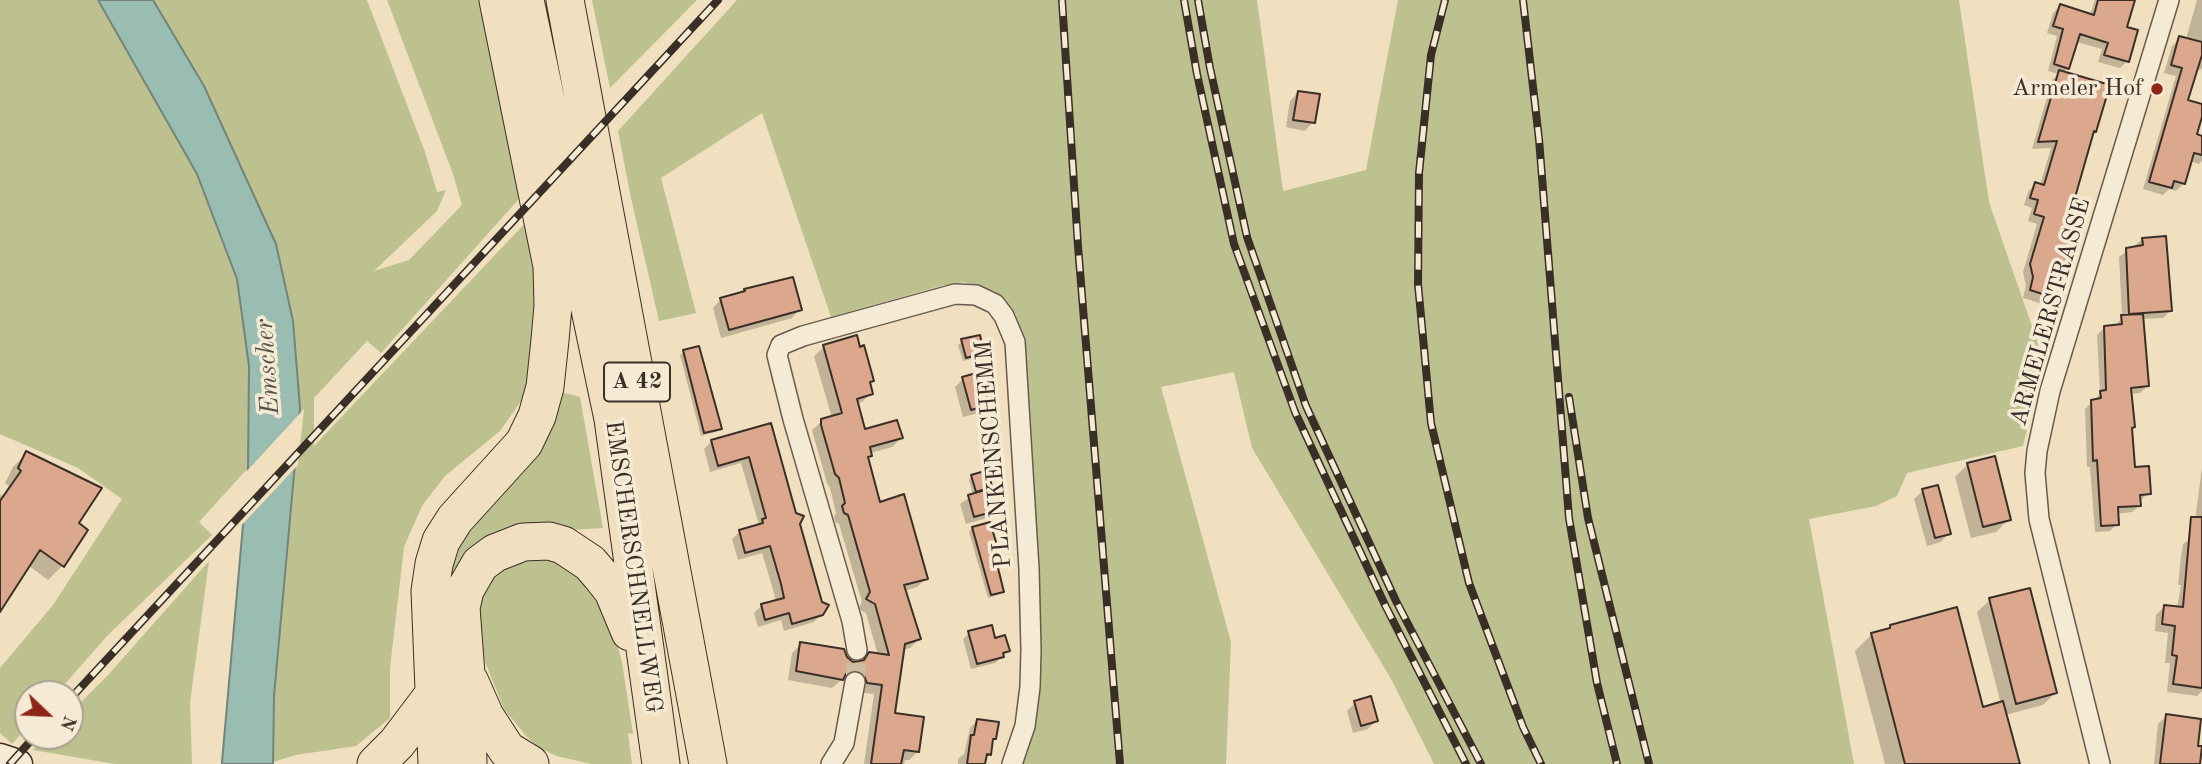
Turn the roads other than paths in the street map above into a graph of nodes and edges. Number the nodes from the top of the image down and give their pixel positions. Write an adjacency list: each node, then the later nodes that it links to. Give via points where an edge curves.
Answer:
1 (498, 0): 9 (highway, via 552,267 550,340 545,387 524,443 471,499 441,541 430,591)
2 (525, 0): 8 (highway, EMSCHERSCHNELLWEG / A 42, via 613,419)
3 (565, 0): 17 (highway, A 42)
4 (2169, 0): 20 (street, ARMELERSTRASSE, via 2050,391 2035,473 2039,519)
5 (857, 650): 19 (street, PLANKENSCHEMM, via 777,355 781,345 803,336 955,294 975,295 995,304 1015,342 1031,650 1025,726)
6 (466, 674): 8 (highway, via 460,608 470,578 480,564 503,549 549,541 575,551 613,591); 14 (highway); 15 (highway, via 507,750)
7 (855, 682): 18 (street, via 844,743)
8 (649, 691): 16 (highway, EMSCHERSCHNELLWEG / A 42)
9 (434, 694): 12 (highway); 13 (highway)
10 (0, 758): 11 (main road)
11 (19, 764)
12 (376, 764)
13 (437, 764)
14 (468, 764)
15 (530, 764)
16 (661, 764)
17 (708, 764)
18 (831, 764)
19 (1012, 764)
20 (2100, 764)

